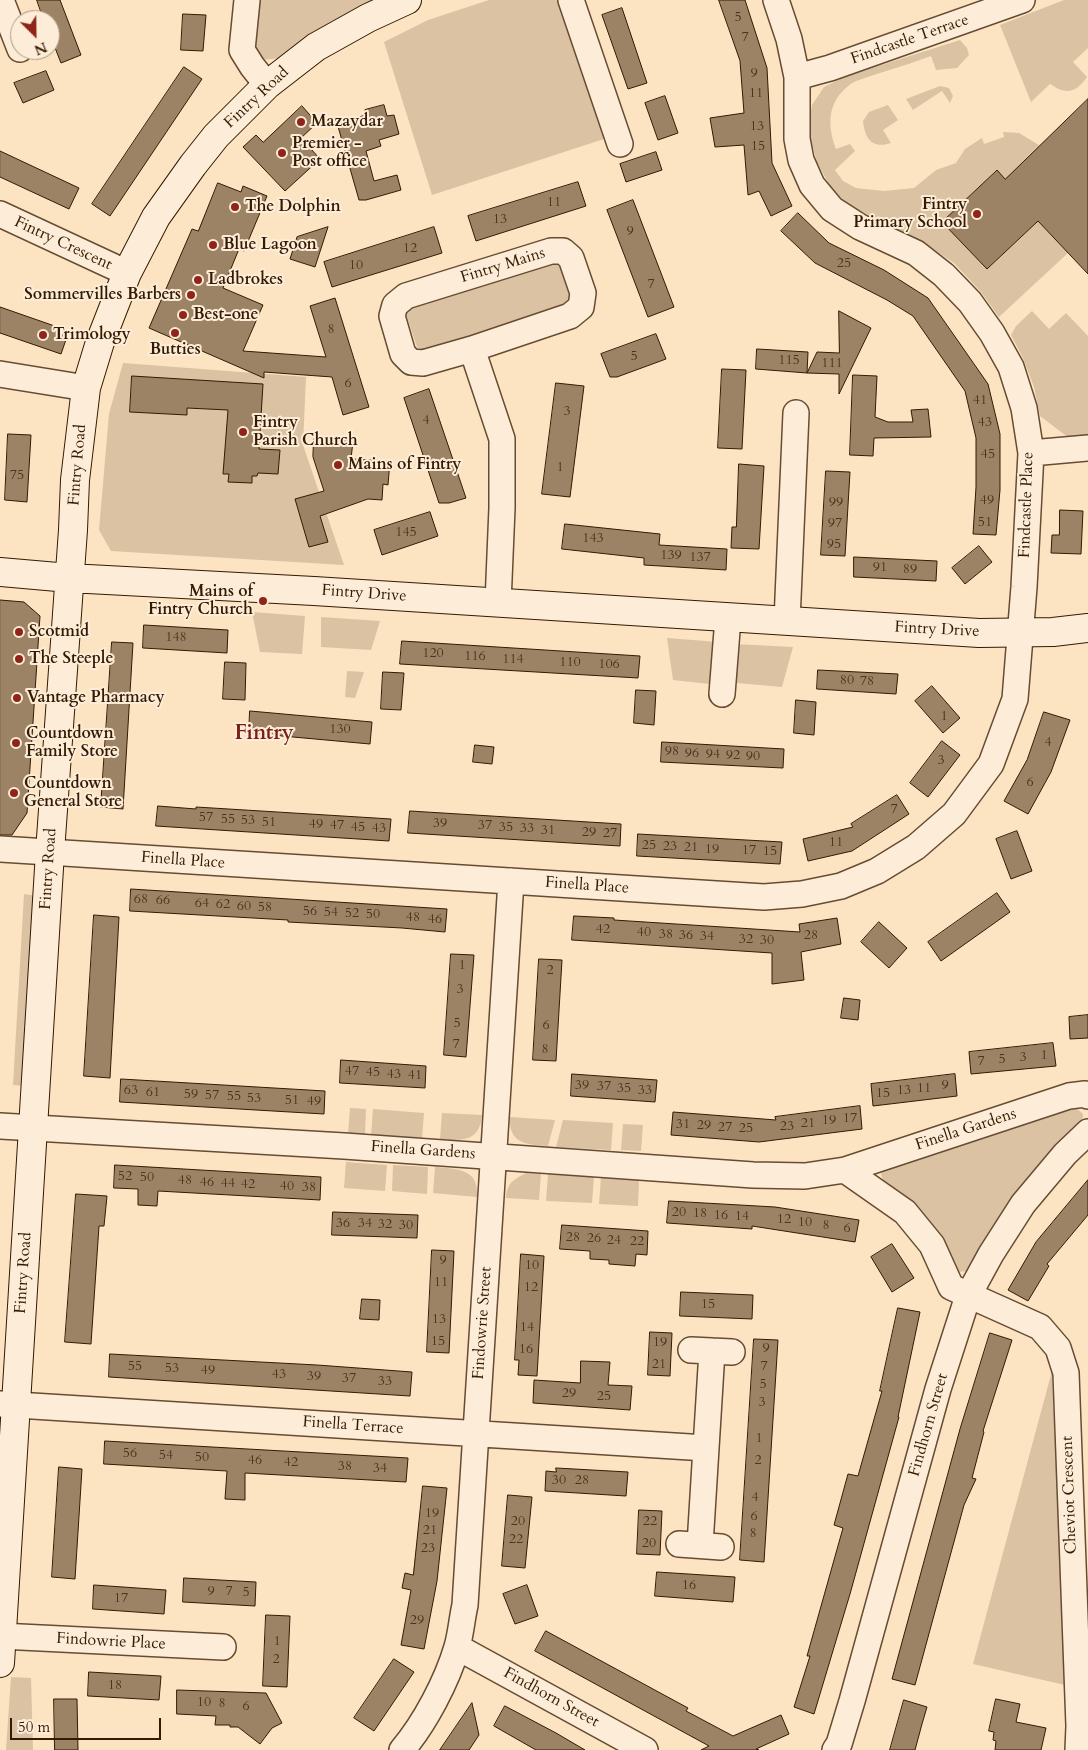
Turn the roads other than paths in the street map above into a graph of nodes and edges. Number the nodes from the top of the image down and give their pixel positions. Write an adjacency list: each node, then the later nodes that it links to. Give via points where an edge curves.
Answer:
1 (1, 0): 7 (street)
2 (247, 0): 9 (street, via 242,50)
3 (407, 0): 9 (street, Fintry Road, via 316,47)
4 (571, 0): 10 (street)
5 (776, 0): 8 (street, Findcastle Place, via 790,39)
6 (1022, 0): 8 (street, Findcastle Terrace)
7 (10, 23)
8 (797, 77): 18 (street, Findcastle Place, via 797,139 801,160 812,185 832,209 860,227 916,253 944,275 970,302 1011,367 1024,408)
9 (267, 85): 12 (street, Fintry Road, via 216,136 193,165 156,217)
10 (620, 144)
11 (0, 214): 12 (street, Fintry Crescent)
12 (127, 273): 15 (street, Fintry Road)
13 (472, 348): 13 (street, Fintry Mains, via 423,363 411,362 404,354 392,316 395,305 406,296 551,250 563,251 571,258 584,293 581,307 570,316); 21 (street, via 502,439)
14 (0, 374): 15 (street)
15 (86, 388): 20 (street, Fintry Road, via 75,480)
16 (796, 413): 23 (street)
17 (1088, 448): 18 (street)
18 (1031, 453): 25 (street, Findcastle Place)
19 (0, 572): 20 (street, Fintry Drive)
20 (69, 578): 21 (street, Fintry Drive); 28 (street, Fintry Road)
21 (498, 603): 22 (street, Fintry Drive)
22 (728, 618): 23 (street, Fintry Drive); 26 (street)
23 (787, 621): 25 (street, Fintry Drive, via 979,633)
24 (1088, 628): 25 (street, Fintry Drive)
25 (1020, 632): 29 (street, Finella Place, via 1015,699 991,764 954,814 916,847 877,871 841,886 764,897)
26 (722, 694)
27 (0, 849): 28 (street, Finella Place)
28 (50, 852): 29 (street, Finella Place); 32 (street, Fintry Road)
29 (511, 881): 34 (street, Findowrie Street)
30 (1088, 1096): 35 (street, Finella Gardens, via 1069,1096)
31 (0, 1126): 32 (street, Finella Gardens)
32 (34, 1129): 34 (street, Finella Gardens); 38 (street, Fintry Road)
33 (1088, 1132): 36 (street, Findhorn Street, via 1023,1204)
34 (494, 1157): 35 (street, Finella Gardens, via 753,1176 805,1176); 39 (street, Findowrie Street)
35 (845, 1170): 36 (street, via 905,1212 932,1245 951,1287)
36 (968, 1296): 47 (street, Findhorn Street, via 938,1389 852,1701); 48 (street, Cheviot Crescent, via 1040,1327 1058,1348 1066,1373)
37 (712, 1351): 40 (street)
38 (8, 1405): 39 (street, Finella Terrace); 42 (street, Fintry Road)
39 (477, 1434): 40 (street, Finella Terrace); 44 (street, Findowrie Street, via 465,1605)
40 (706, 1448): 41 (street)
41 (700, 1546)
42 (1, 1645): 43 (street, Findowrie Place)
43 (223, 1647)
44 (457, 1647): 45 (street, Findowrie Street, via 439,1693); 46 (street, Findhorn Street)
45 (402, 1750)
46 (645, 1750)
47 (835, 1750)
48 (1078, 1750)

